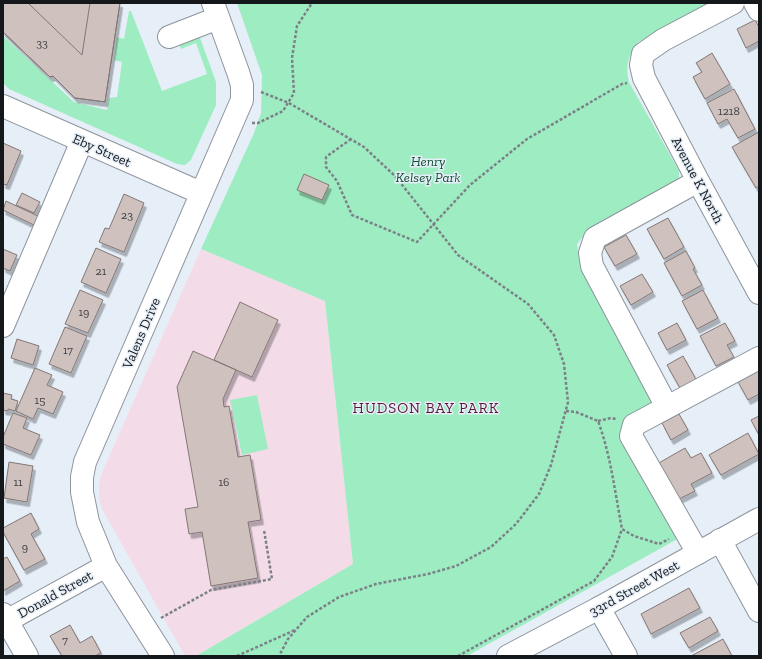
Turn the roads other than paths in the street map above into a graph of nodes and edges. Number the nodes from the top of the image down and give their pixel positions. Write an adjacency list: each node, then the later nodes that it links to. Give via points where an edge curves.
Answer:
1 (733, 3): 8 (street, Avenue K North, via 663,40 643,54 643,72)
2 (755, 3): 4 (street)
3 (216, 10): 5 (street); 9 (street, Valens Drive, via 242,85 242,100)
4 (759, 10)
5 (169, 37)
6 (3, 106): 7 (street, Eby Street)
7 (82, 141): 9 (street, Eby Street); 11 (street)
8 (698, 181): 10 (street, Avenue K North); 13 (street, via 595,238 590,253 592,266)
9 (201, 193): 17 (street, Valens Drive, via 85,462 82,477 84,507)
10 (759, 292)
11 (3, 326)
12 (759, 358): 13 (street)
13 (667, 407): 16 (street, via 634,425 631,436)
14 (759, 519): 15 (street, 33rd Street West)
15 (720, 540): 16 (street, 33rd Street West); 19 (street)
16 (698, 553): 18 (street, 33rd Street West)
17 (106, 566): 20 (street, Donald Street); 22 (street, Valens Drive)
18 (599, 608): 23 (street, 33rd Street West); 24 (street)
19 (759, 611)
20 (4, 619): 21 (street)
21 (26, 656)
22 (163, 656)
23 (508, 656)
24 (626, 656)

